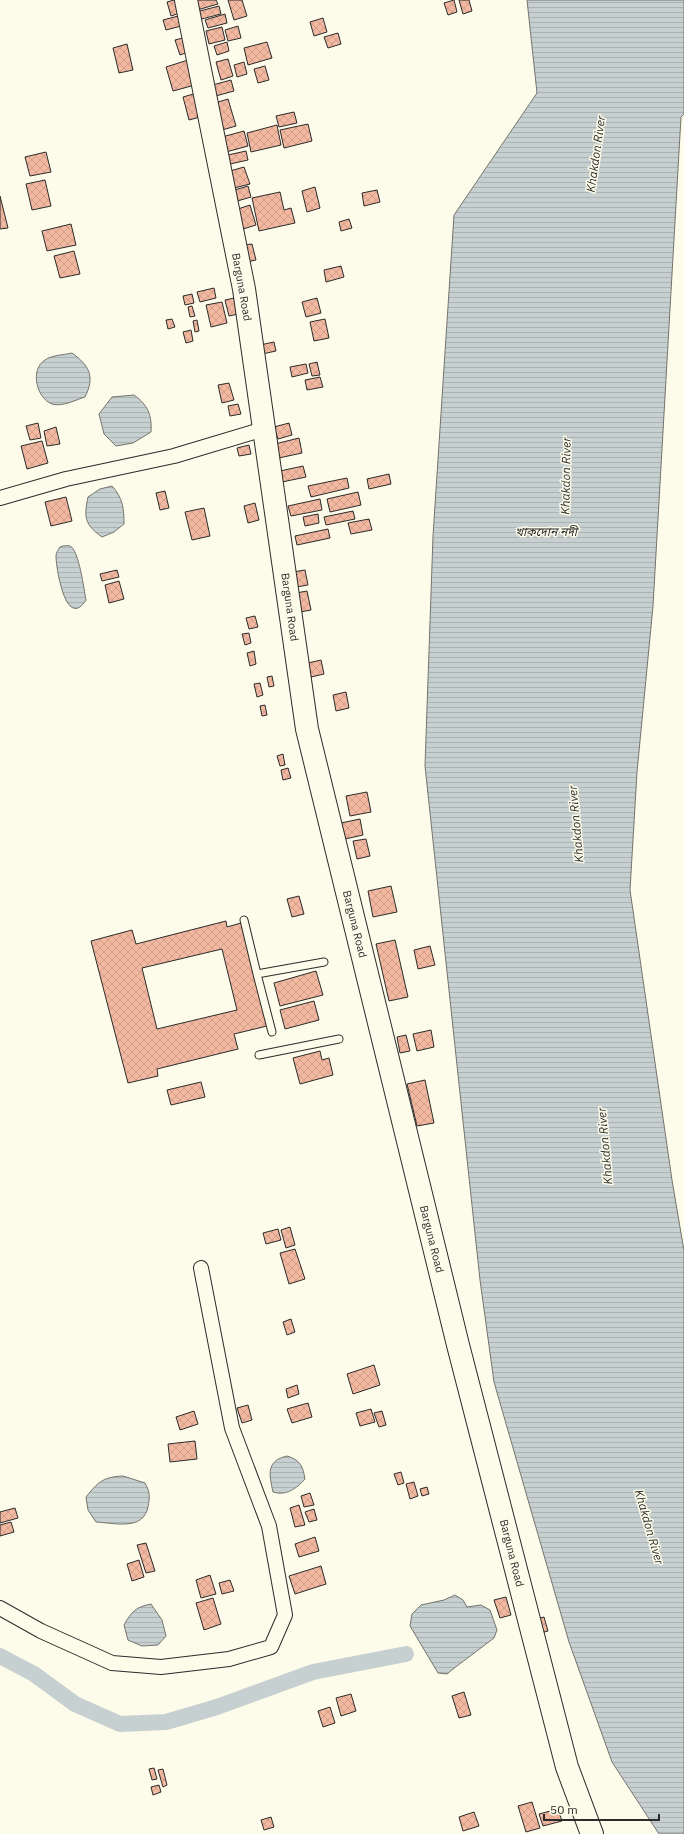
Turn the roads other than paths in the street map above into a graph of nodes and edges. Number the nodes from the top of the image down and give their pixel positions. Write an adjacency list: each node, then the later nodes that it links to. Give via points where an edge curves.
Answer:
1 (187, 3): 2 (main road, Barguna Road, via 244,290)
2 (264, 429): 3 (street, via 174,456 66,479); 12 (main road, Barguna Road, via 307,729 458,1345 567,1767)
3 (0, 498)
4 (244, 920): 6 (lane)
5 (324, 962): 6 (lane)
6 (256, 974): 7 (lane)
7 (272, 1032)
8 (339, 1039): 9 (lane)
9 (259, 1055)
10 (201, 1268): 11 (street, via 232,1428 269,1526 285,1615 271,1647 228,1659 161,1667 112,1663 41,1631)
11 (0, 1608)
12 (592, 1834)

